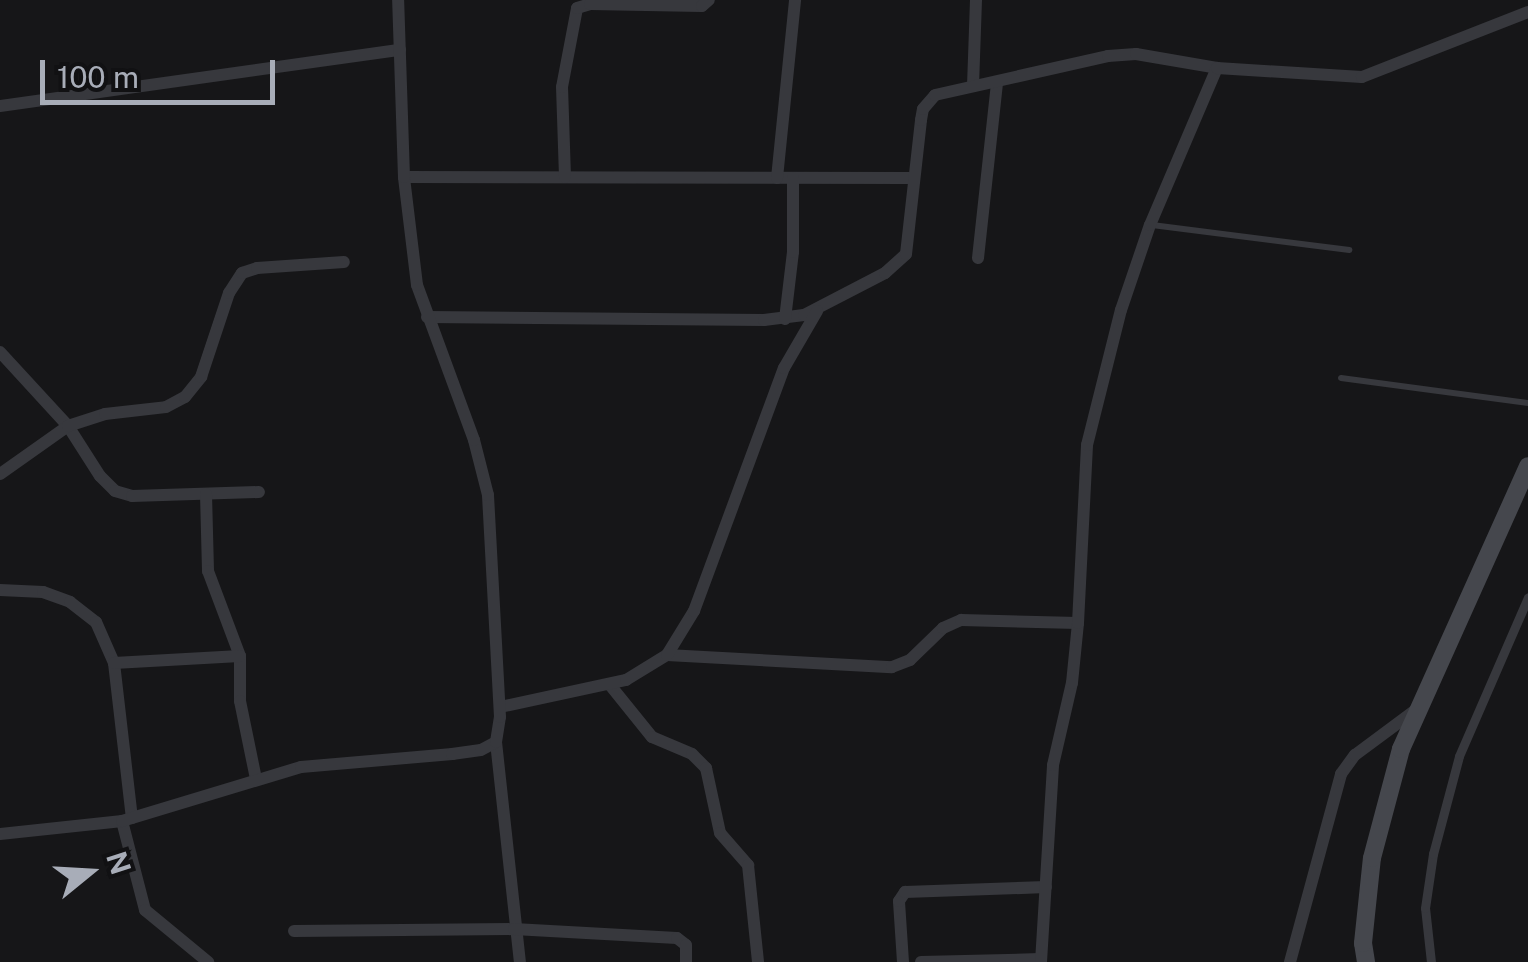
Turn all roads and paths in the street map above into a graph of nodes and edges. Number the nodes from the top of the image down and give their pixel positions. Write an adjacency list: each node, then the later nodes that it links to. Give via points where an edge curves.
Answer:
1 (398, 0): 6 (street)
2 (709, 0): 12 (street, via 702,6 578,8 562,87)
3 (795, 0): 13 (street)
4 (976, 0): 9 (street)
5 (1528, 12): 7 (street, via 1362,77)
6 (400, 50): 10 (street); 11 (street)
7 (1217, 68): 8 (street, via 1136,54 1080,60); 16 (street)
8 (997, 83): 9 (street); 18 (street)
9 (973, 86): 15 (street, via 928,100)
10 (0, 106)
11 (404, 177): 12 (street); 21 (street, via 416,284)
12 (565, 177): 13 (street)
13 (777, 178): 14 (street)
14 (793, 178): 15 (street); 22 (street)
15 (912, 178): 20 (street, via 911,229 902,261)
16 (1150, 225): 17 (lane); 33 (street, via 1104,366 1087,445)
17 (1349, 250)
18 (978, 258)
19 (344, 262): 26 (street, via 242,274 201,377 185,397 166,408 105,414)
20 (817, 310): 22 (street); 34 (street, via 784,368 701,595)
21 (427, 317): 22 (street); 38 (street, via 484,471)
22 (785, 319)
23 (0, 352): 26 (street)
24 (1342, 378): 25 (lane)
25 (1528, 403)
26 (68, 426): 28 (street); 30 (street, via 115,491)
27 (1528, 466): 39 (main road)
28 (0, 474)
29 (259, 492): 30 (street)
30 (206, 494): 35 (street, via 208,570)
31 (0, 590): 36 (street, via 42,592 84,610)
32 (1528, 597): 56 (street, via 1459,756 1424,908)
33 (1078, 623): 34 (street, via 960,620 910,660 892,666); 44 (street, via 1053,765)
34 (667, 655): 37 (street)
35 (240, 656): 36 (street); 41 (street, via 240,701)
36 (114, 664): 42 (street)
37 (610, 685): 38 (street); 51 (street, via 652,737 692,754 706,768 720,832 751,874)
38 (500, 706): 40 (street)
39 (1419, 707): 54 (street, via 1355,755 1341,774); 55 (main road, via 1400,749 1372,858)
40 (496, 742): 41 (street, via 481,750 331,763); 45 (street)
41 (256, 779): 42 (street)
42 (127, 819): 43 (street); 48 (street, via 145,910)
43 (0, 834)
44 (1046, 887): 47 (street); 52 (street, via 905,892 899,900)
45 (514, 929): 46 (street); 49 (street); 50 (street, via 680,939)
46 (294, 931)
47 (1040, 961): 53 (street)
48 (208, 962)
49 (520, 962)
50 (686, 962)
51 (758, 962)
52 (904, 962)
53 (922, 962)
54 (1290, 962)
55 (1366, 962)
56 (1431, 962)

